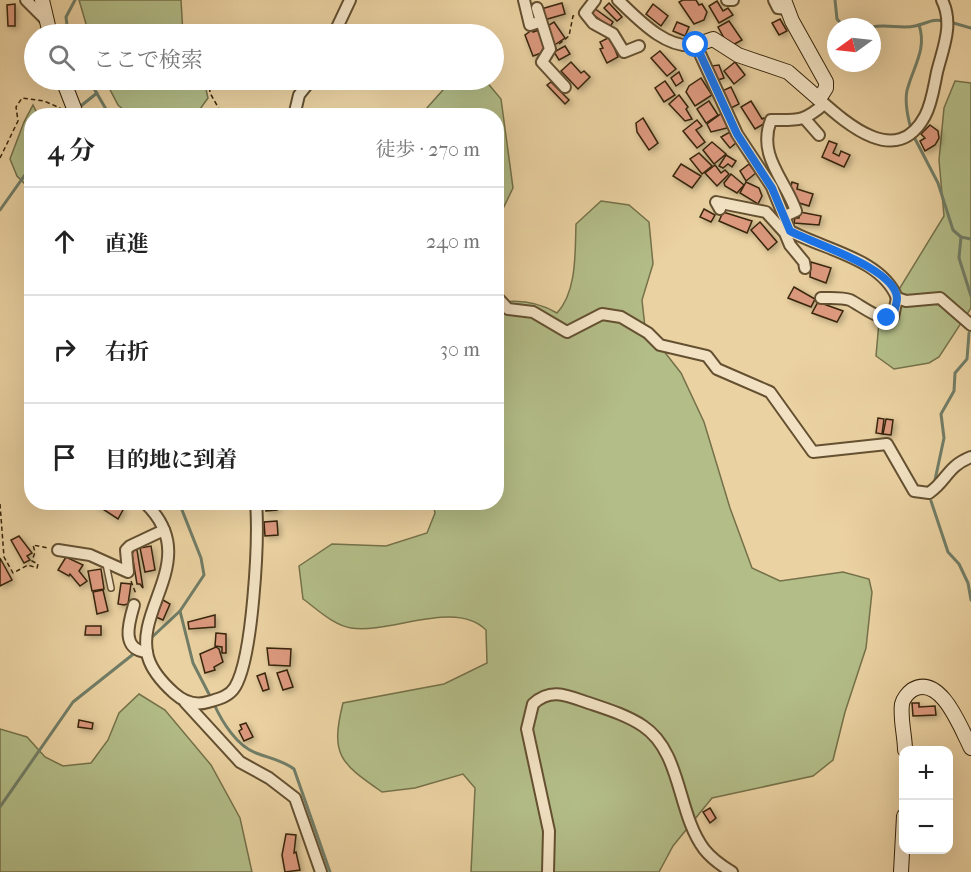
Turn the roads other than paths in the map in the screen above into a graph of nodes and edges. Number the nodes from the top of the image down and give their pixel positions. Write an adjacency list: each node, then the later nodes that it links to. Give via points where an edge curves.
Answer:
1 (26, 0): 13 (street)
2 (42, 0): 13 (street)
3 (350, 0): 16 (street)
4 (524, 0): 14 (street, via 530,25)
5 (595, 0): 18 (street, via 585,13 593,23 613,34 624,52)
6 (618, 0): 17 (street, via 655,33 681,45)
7 (727, 0): 8 (street)
8 (733, 0)
9 (774, 0): 11 (street, via 778,8)
10 (942, 0): 22 (street, via 948,30 927,114 912,133 889,140 864,134)
11 (785, 5): 22 (street, via 826,82)
12 (537, 8): 14 (street)
13 (45, 19): 15 (street)
14 (539, 22): 19 (street, via 550,49 542,62)
15 (47, 24)
16 (339, 24)
17 (696, 45): 22 (street, via 713,39 738,55 788,72); 28 (street, via 737,134)
18 (639, 46)
19 (566, 87)
20 (64, 90): 23 (street)
21 (303, 90): 24 (street)
22 (821, 102): 25 (street)
23 (67, 108)
24 (296, 108)
25 (805, 119): 26 (street); 28 (street, via 771,120 767,130 768,154 796,211)
26 (819, 135)
27 (720, 209): 29 (street, via 716,202 766,212)
28 (785, 216): 29 (street)
29 (788, 232): 30 (street, via 790,245); 32 (street, via 875,271 890,282)
30 (805, 268)
31 (821, 298): 32 (street, via 849,300 887,318 893,317)
32 (897, 298): 34 (street, via 940,298)
33 (504, 305): 35 (street, via 508,309 533,312 567,332 602,314 621,317 660,345 706,356 717,369 770,392 813,452 887,444 914,491 929,494 954,465)
34 (971, 325)
35 (971, 457)
36 (151, 510): 38 (street)
37 (256, 510): 44 (street, via 256,567 246,654 235,688 204,704)
38 (164, 530): 40 (street, via 126,550 128,572); 43 (street, via 167,564)
39 (58, 550): 40 (street, via 90,555)
40 (105, 562): 41 (lane)
41 (111, 588)
42 (134, 605): 43 (street, via 127,630 130,643)
43 (142, 650): 44 (street, via 157,674)
44 (184, 701): 48 (street, via 240,762 295,798)
45 (905, 746): 46 (street, via 902,702 909,692 925,686 935,689 944,699)
46 (971, 748)
47 (902, 854): 51 (street)
48 (321, 872)
49 (548, 872): 50 (street, via 549,831 527,729 533,705 550,693 617,712 644,726 671,766 704,849)
50 (732, 872)
51 (901, 872)

